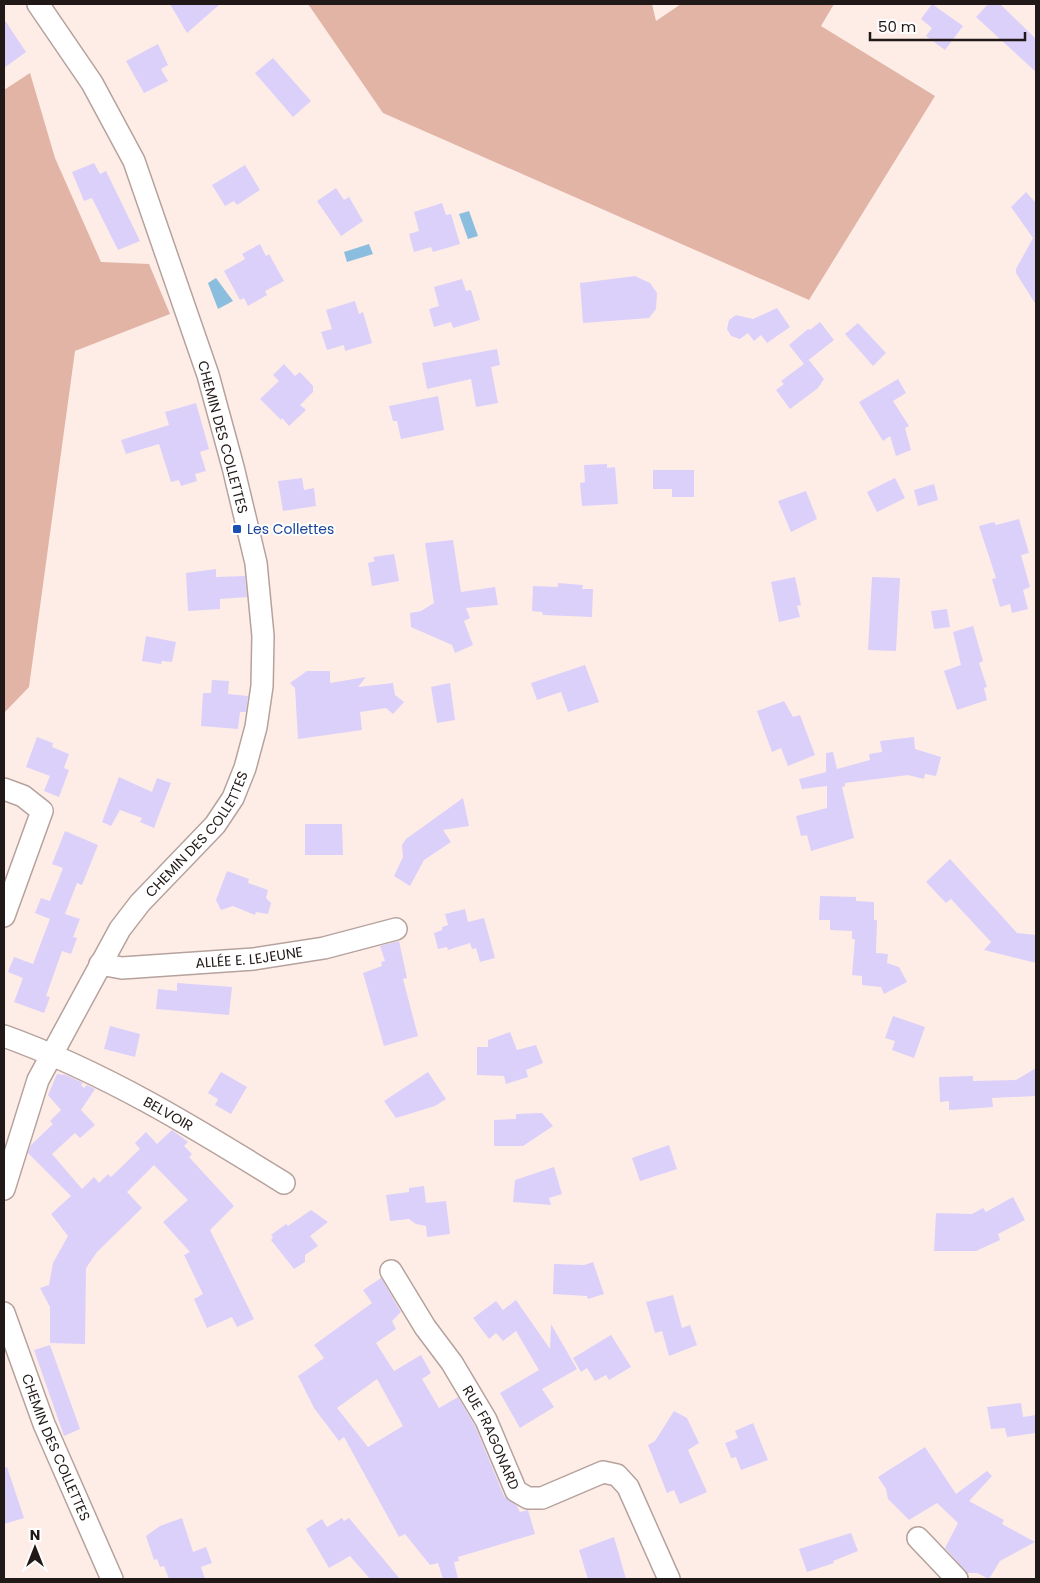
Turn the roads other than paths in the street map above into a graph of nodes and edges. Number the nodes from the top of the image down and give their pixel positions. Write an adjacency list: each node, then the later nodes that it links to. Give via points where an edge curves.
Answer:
1 (38, 4): 5 (street, CHEMIN DES COLLETTES, via 92,83 134,161 208,375 223,430 256,563 263,636 262,686 256,727 233,798 215,825 140,902)
2 (4, 789): 3 (street, via 23,796 42,811)
3 (4, 916)
4 (396, 929): 5 (street, ALLÉE E. LEJEUNE, via 324,948 254,959 122,968)
5 (100, 964): 7 (street, CHEMIN DES COLLETTES)
6 (4, 1036): 7 (street)
7 (51, 1053): 8 (street, BELVOIR, via 128,1090); 9 (street, CHEMIN DES COLLETTES, via 38,1080)
8 (284, 1183)
9 (4, 1189)
10 (390, 1271): 14 (street, RUE FRAGONARD, via 486,1420 516,1491 528,1498 542,1498 603,1472 617,1475 628,1488)
11 (4, 1313): 13 (street, CHEMIN DES COLLETTES, via 44,1424)
12 (918, 1538): 15 (street)
13 (112, 1579)
14 (669, 1579)
15 (956, 1579)

